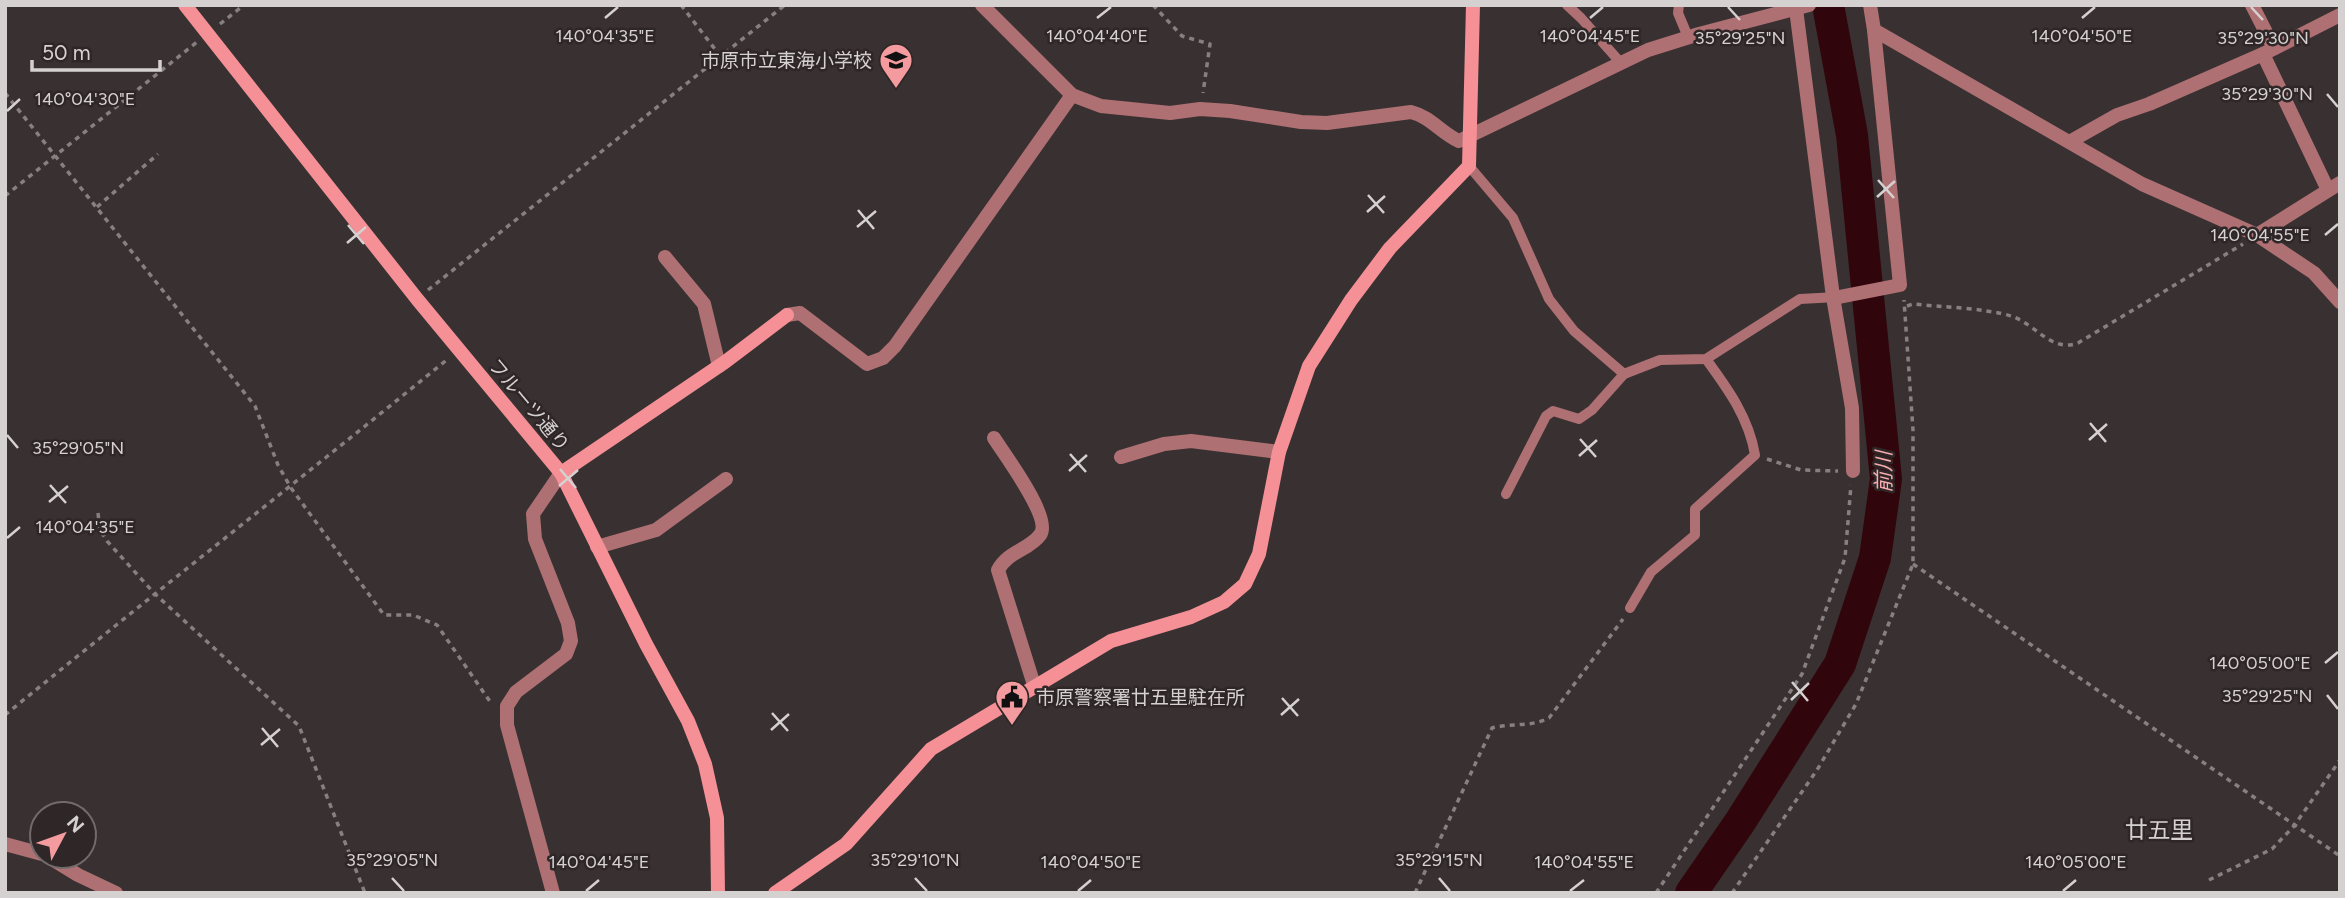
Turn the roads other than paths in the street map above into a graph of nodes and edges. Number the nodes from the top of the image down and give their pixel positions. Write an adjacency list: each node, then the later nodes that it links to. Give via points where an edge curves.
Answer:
1 (186, 5): 30 (street, フルーツ通り)
2 (982, 5): 14 (street)
3 (1473, 5): 15 (street)
4 (1567, 5): 13 (lane)
5 (1679, 5): 11 (lane)
6 (1870, 5): 10 (street)
7 (2252, 5): 12 (street)
8 (1803, 7): 11 (street); 21 (street)
9 (2340, 15): 12 (street)
10 (1874, 30): 16 (street); 21 (street, via 1900,285)
11 (1688, 37): 13 (street)
12 (2268, 51): 16 (street, via 2117,115); 18 (street)
13 (1620, 62): 15 (street)
14 (1072, 95): 15 (street, via 1101,106 1143,112 1200,109 1327,123 1411,112 1423,115 1459,141); 24 (street, via 883,358 867,364 800,313 787,315)
15 (1468, 135): 17 (street)
16 (2071, 141): 19 (street, via 2142,184)
17 (1469, 166): 25 (lane, via 1513,218 1549,299 1574,331); 27 (street, via 1390,248 1351,300 1309,366)
18 (2334, 187): 19 (street)
19 (2257, 235): 22 (street, via 2314,273)
20 (665, 257): 24 (street, via 704,304)
21 (1836, 297): 23 (lane, via 1800,299); 29 (street, via 1852,408)
22 (2340, 302)
23 (1706, 359): 25 (lane, via 1660,360); 34 (lane, via 1732,395 1752,435 1755,455 1695,509 1695,535 1651,572)
24 (719, 366): 30 (street)
25 (1624, 374): 32 (lane, via 1579,419 1553,411 1546,416)
26 (994, 438): 35 (street, via 1038,508 1043,527 1040,535 1003,561 998,570)
27 (1279, 452): 28 (street, via 1191,440); 35 (street, via 1259,554 1245,584 1224,602 1111,641)
28 (1121, 457)
29 (1853, 471)
30 (561, 474): 33 (street, フルーツ通り); 41 (street, via 533,514 535,538 571,641 566,654 516,692 507,706 507,725)
31 (726, 479): 33 (street, via 656,530)
32 (1506, 494)
33 (597, 547): 39 (street, フルーツ通り, via 688,721 705,764 717,818)
34 (1630, 608)
35 (1034, 685): 42 (street, via 931,749 846,845)
36 (5, 844): 37 (street)
37 (28, 850)
38 (70, 870): 40 (street)
39 (715, 891)
40 (116, 893)
41 (553, 893)
42 (775, 893)

